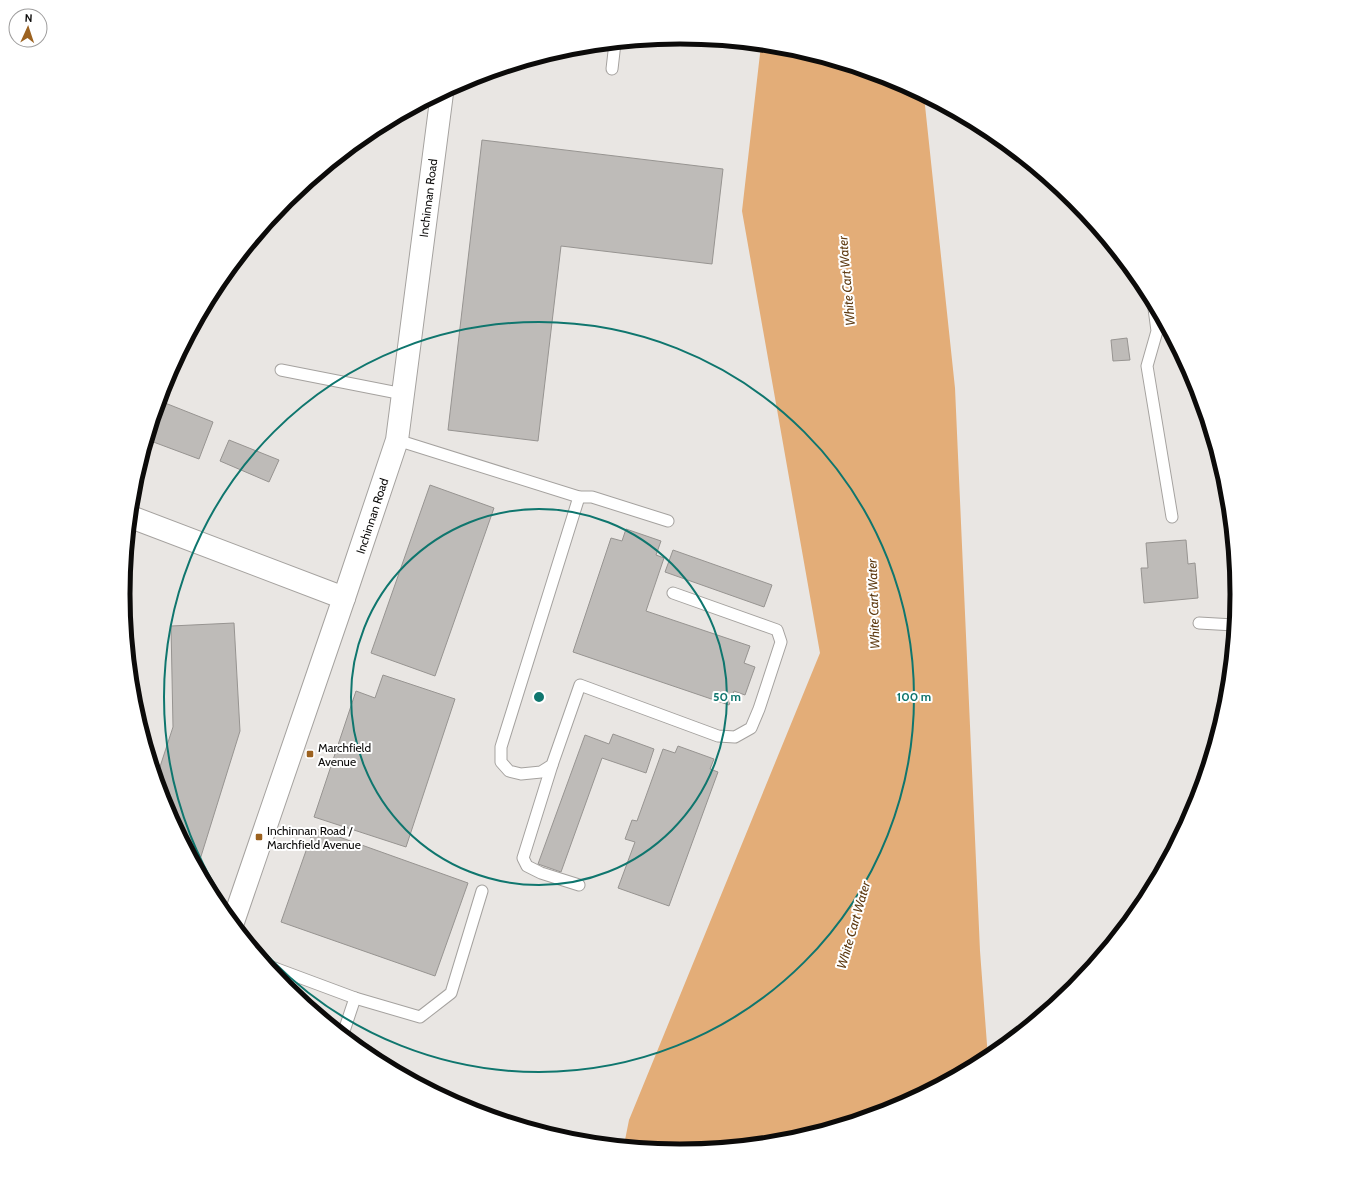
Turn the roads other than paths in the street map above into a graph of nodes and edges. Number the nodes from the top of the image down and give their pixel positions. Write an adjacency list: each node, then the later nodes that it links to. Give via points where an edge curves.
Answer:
1 (614, 48): 2 (lane)
2 (612, 69)
3 (441, 99): 6 (street, Inchinnan Road)
4 (1155, 316): 9 (lane, via 1157,330 1147,366)
5 (281, 370): 6 (lane)
6 (404, 394): 7 (street, Inchinnan Road)
7 (397, 440): 8 (lane); 13 (street, Inchinnan Road)
8 (579, 497): 11 (lane, via 592,497); 16 (lane, via 501,747 501,762 509,771 521,774 541,772)
9 (1172, 517)
10 (136, 519): 13 (street)
11 (668, 521)
12 (673, 593): 16 (lane, via 777,630 781,642 760,709 751,728 735,737 718,736 580,685)
13 (344, 598): 19 (street, Inchinnan Road)
14 (1199, 623): 15 (lane)
15 (1229, 625)
16 (552, 764): 17 (lane, via 523,858 527,866 541,873)
17 (579, 885)
18 (482, 891): 21 (lane, via 451,993 420,1017)
19 (234, 916)
20 (279, 970): 21 (lane)
21 (355, 998): 22 (lane)
22 (345, 1029)

